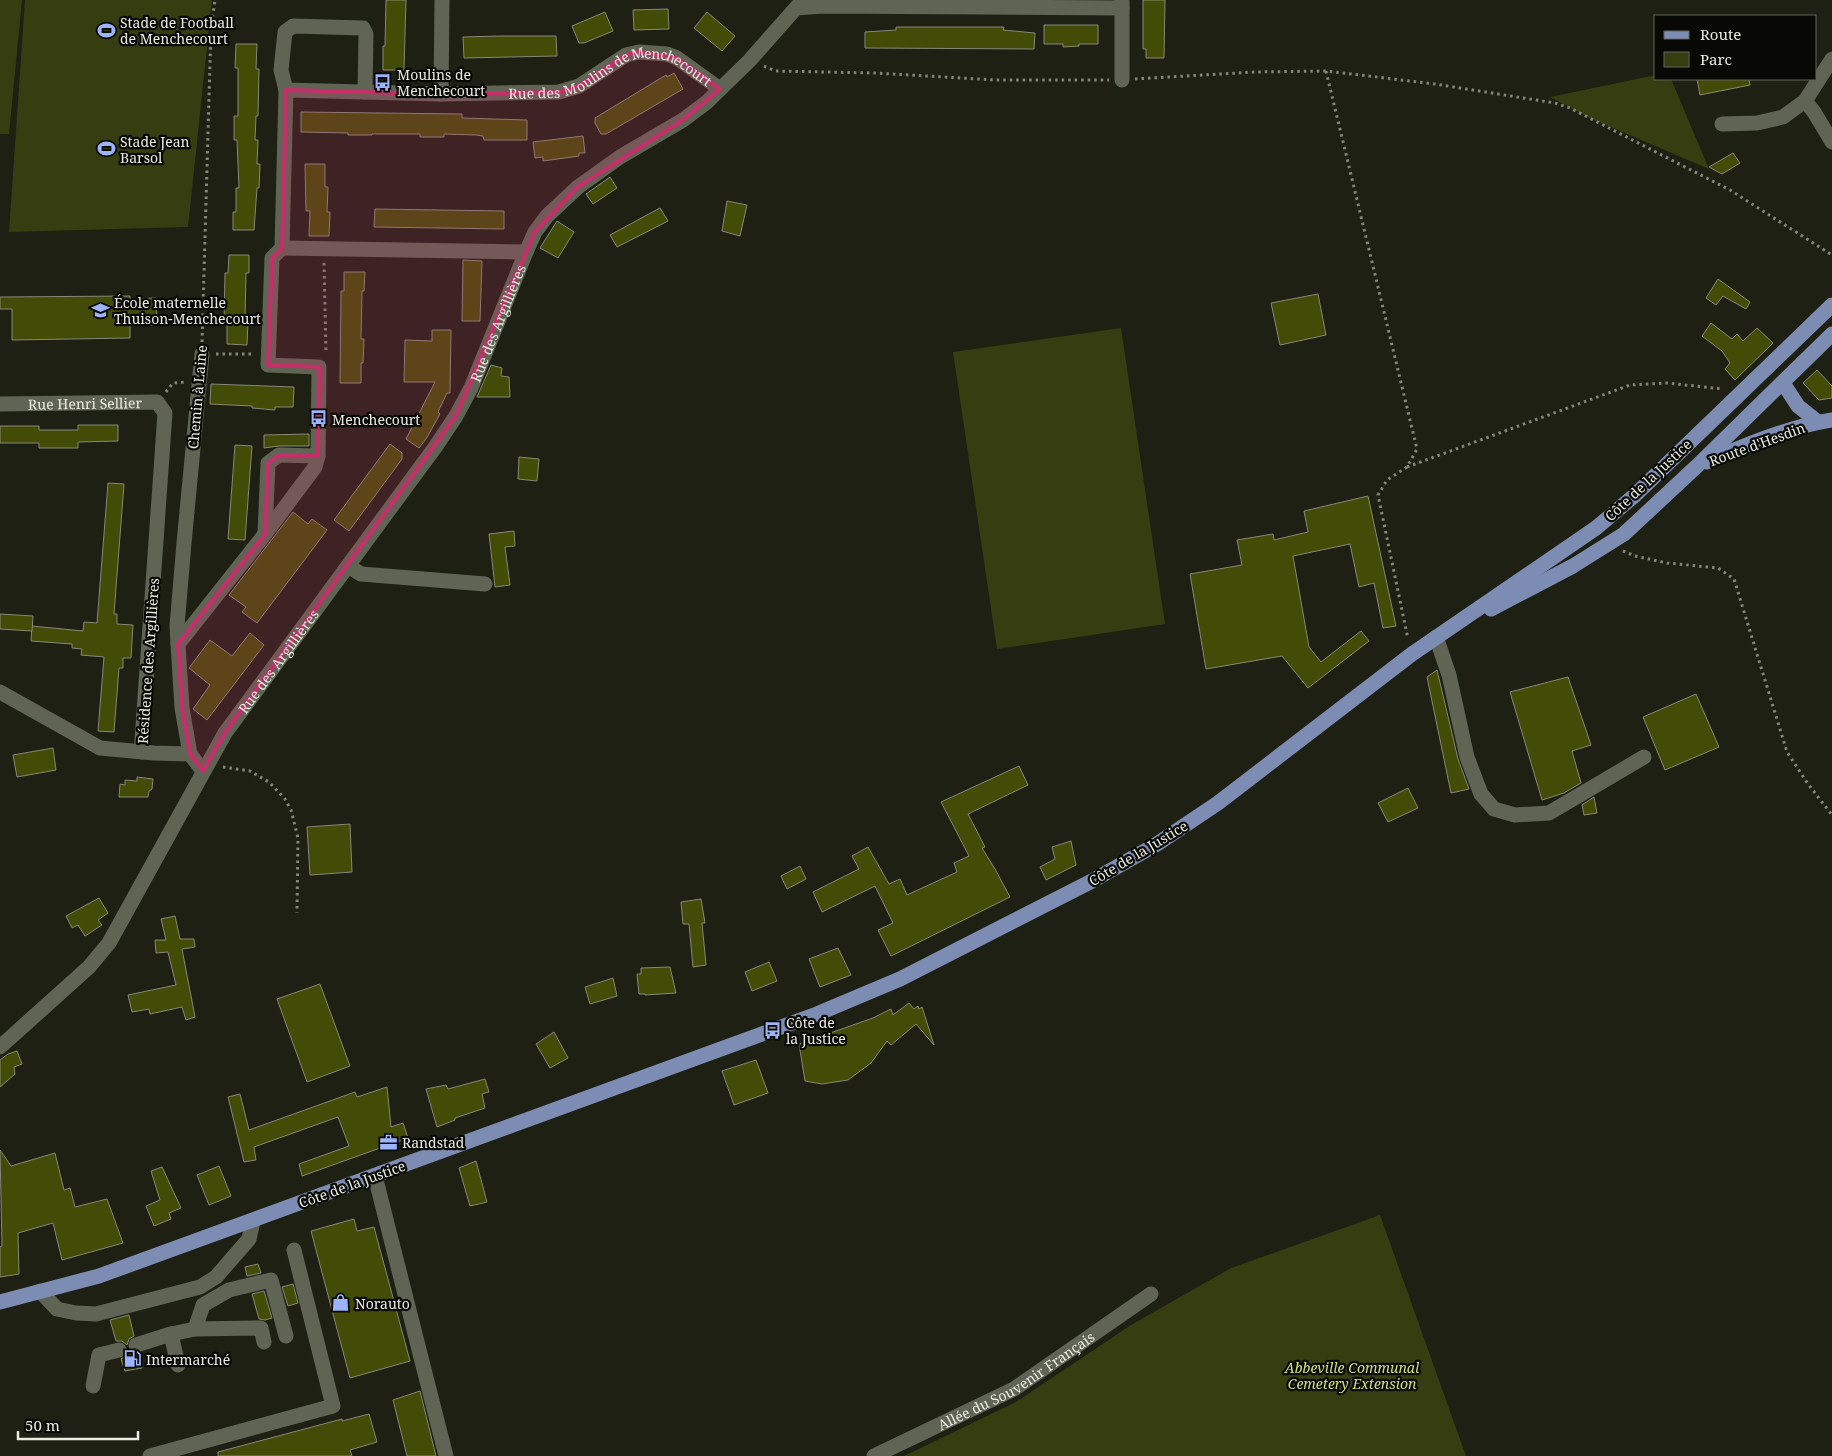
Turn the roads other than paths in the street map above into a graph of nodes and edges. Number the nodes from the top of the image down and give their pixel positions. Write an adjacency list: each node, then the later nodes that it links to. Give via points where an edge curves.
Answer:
1 (442, 0): 10 (street)
2 (971, 3): 3 (street); 4 (street)
3 (799, 4): 7 (street, Rue des Argillières)
4 (1122, 4): 6 (street)
5 (1832, 59): 11 (street)
6 (1122, 80)
7 (720, 89): 10 (street, Rue des Moulins de Menchecourt, via 677,58 639,52 626,56 579,86 559,92); 15 (street, Rue des Argillières, via 684,120 620,157 578,187 547,216)
8 (286, 90): 9 (street, Rue des Moulins de Menchecourt); 9 (street, via 281,70 286,32 292,26 362,28 366,34); 14 (street)
9 (365, 92): 10 (street, Rue des Moulins de Menchecourt)
10 (441, 94)
11 (1805, 101): 12 (street, via 1783,117 1757,123); 13 (street)
12 (1722, 124)
13 (1832, 142)
14 (282, 248): 15 (street, Rue des Argillières); 23 (street, via 272,258 268,366 318,367)
15 (526, 252): 26 (street, Rue des Argillières, via 471,388 456,416)
16 (1832, 305): 28 (main road, Côte de la Justice, via 1634,496 1596,528)
17 (1832, 334): 19 (main road, Côte de la Justice)
18 (202, 354): 29 (street, Chemin à Laine)
19 (1783, 383): 22 (main road, Route d'Hesdin, via 1798,406); 24 (main road, Côte de la Justice)
20 (0, 404): 21 (street, Rue Henri Sellier)
21 (161, 408): 31 (street, Résidence des Argillières)
22 (1825, 421): 24 (main road, Route d'Hesdin, via 1754,442)
23 (318, 456): 25 (street, via 316,467); 25 (street, via 279,455 268,463)
24 (1697, 466): 28 (main road, Côte de la Justice, via 1609,545)
25 (265, 534): 29 (street)
26 (348, 566): 27 (street, via 361,574); 34 (street, Rue des Argillières, via 225,732)
27 (485, 584)
28 (1440, 634): 33 (street, via 1467,757 1481,794 1494,809 1515,815 1549,813); 36 (main road, Côte de la Justice, via 1218,803 1158,844 900,979 817,1014)
29 (178, 644): 32 (street, via 182,708)
30 (0, 692): 31 (street, Résidence des Argillières, via 100,748)
31 (142, 752): 32 (street)
32 (190, 754): 34 (street)
33 (1644, 757)
34 (205, 768): 35 (street, Rue des Argillières, via 110,944 90,967)
35 (0, 1047)
36 (375, 1176): 37 (main road, Côte de la Justice); 49 (street)
37 (253, 1221): 39 (main road, Côte de la Justice, via 100,1276); 39 (street, via 249,1240 216,1277 200,1287 96,1314 57,1309)
38 (294, 1250): 48 (street, via 333,1406)
39 (40, 1291): 41 (main road, Côte de la Justice)
40 (1151, 1294): 50 (street, Allée du Souvenir Français, via 1014,1388)
41 (2, 1300)
42 (195, 1329): 42 (street, via 203,1305 229,1290 271,1280 284,1328 262,1335); 43 (street)
43 (170, 1334): 44 (street); 46 (street)
44 (136, 1345)
45 (119, 1350): 47 (street, via 100,1356)
46 (178, 1364)
47 (93, 1386)
48 (150, 1456)
49 (446, 1456)
50 (874, 1456)

